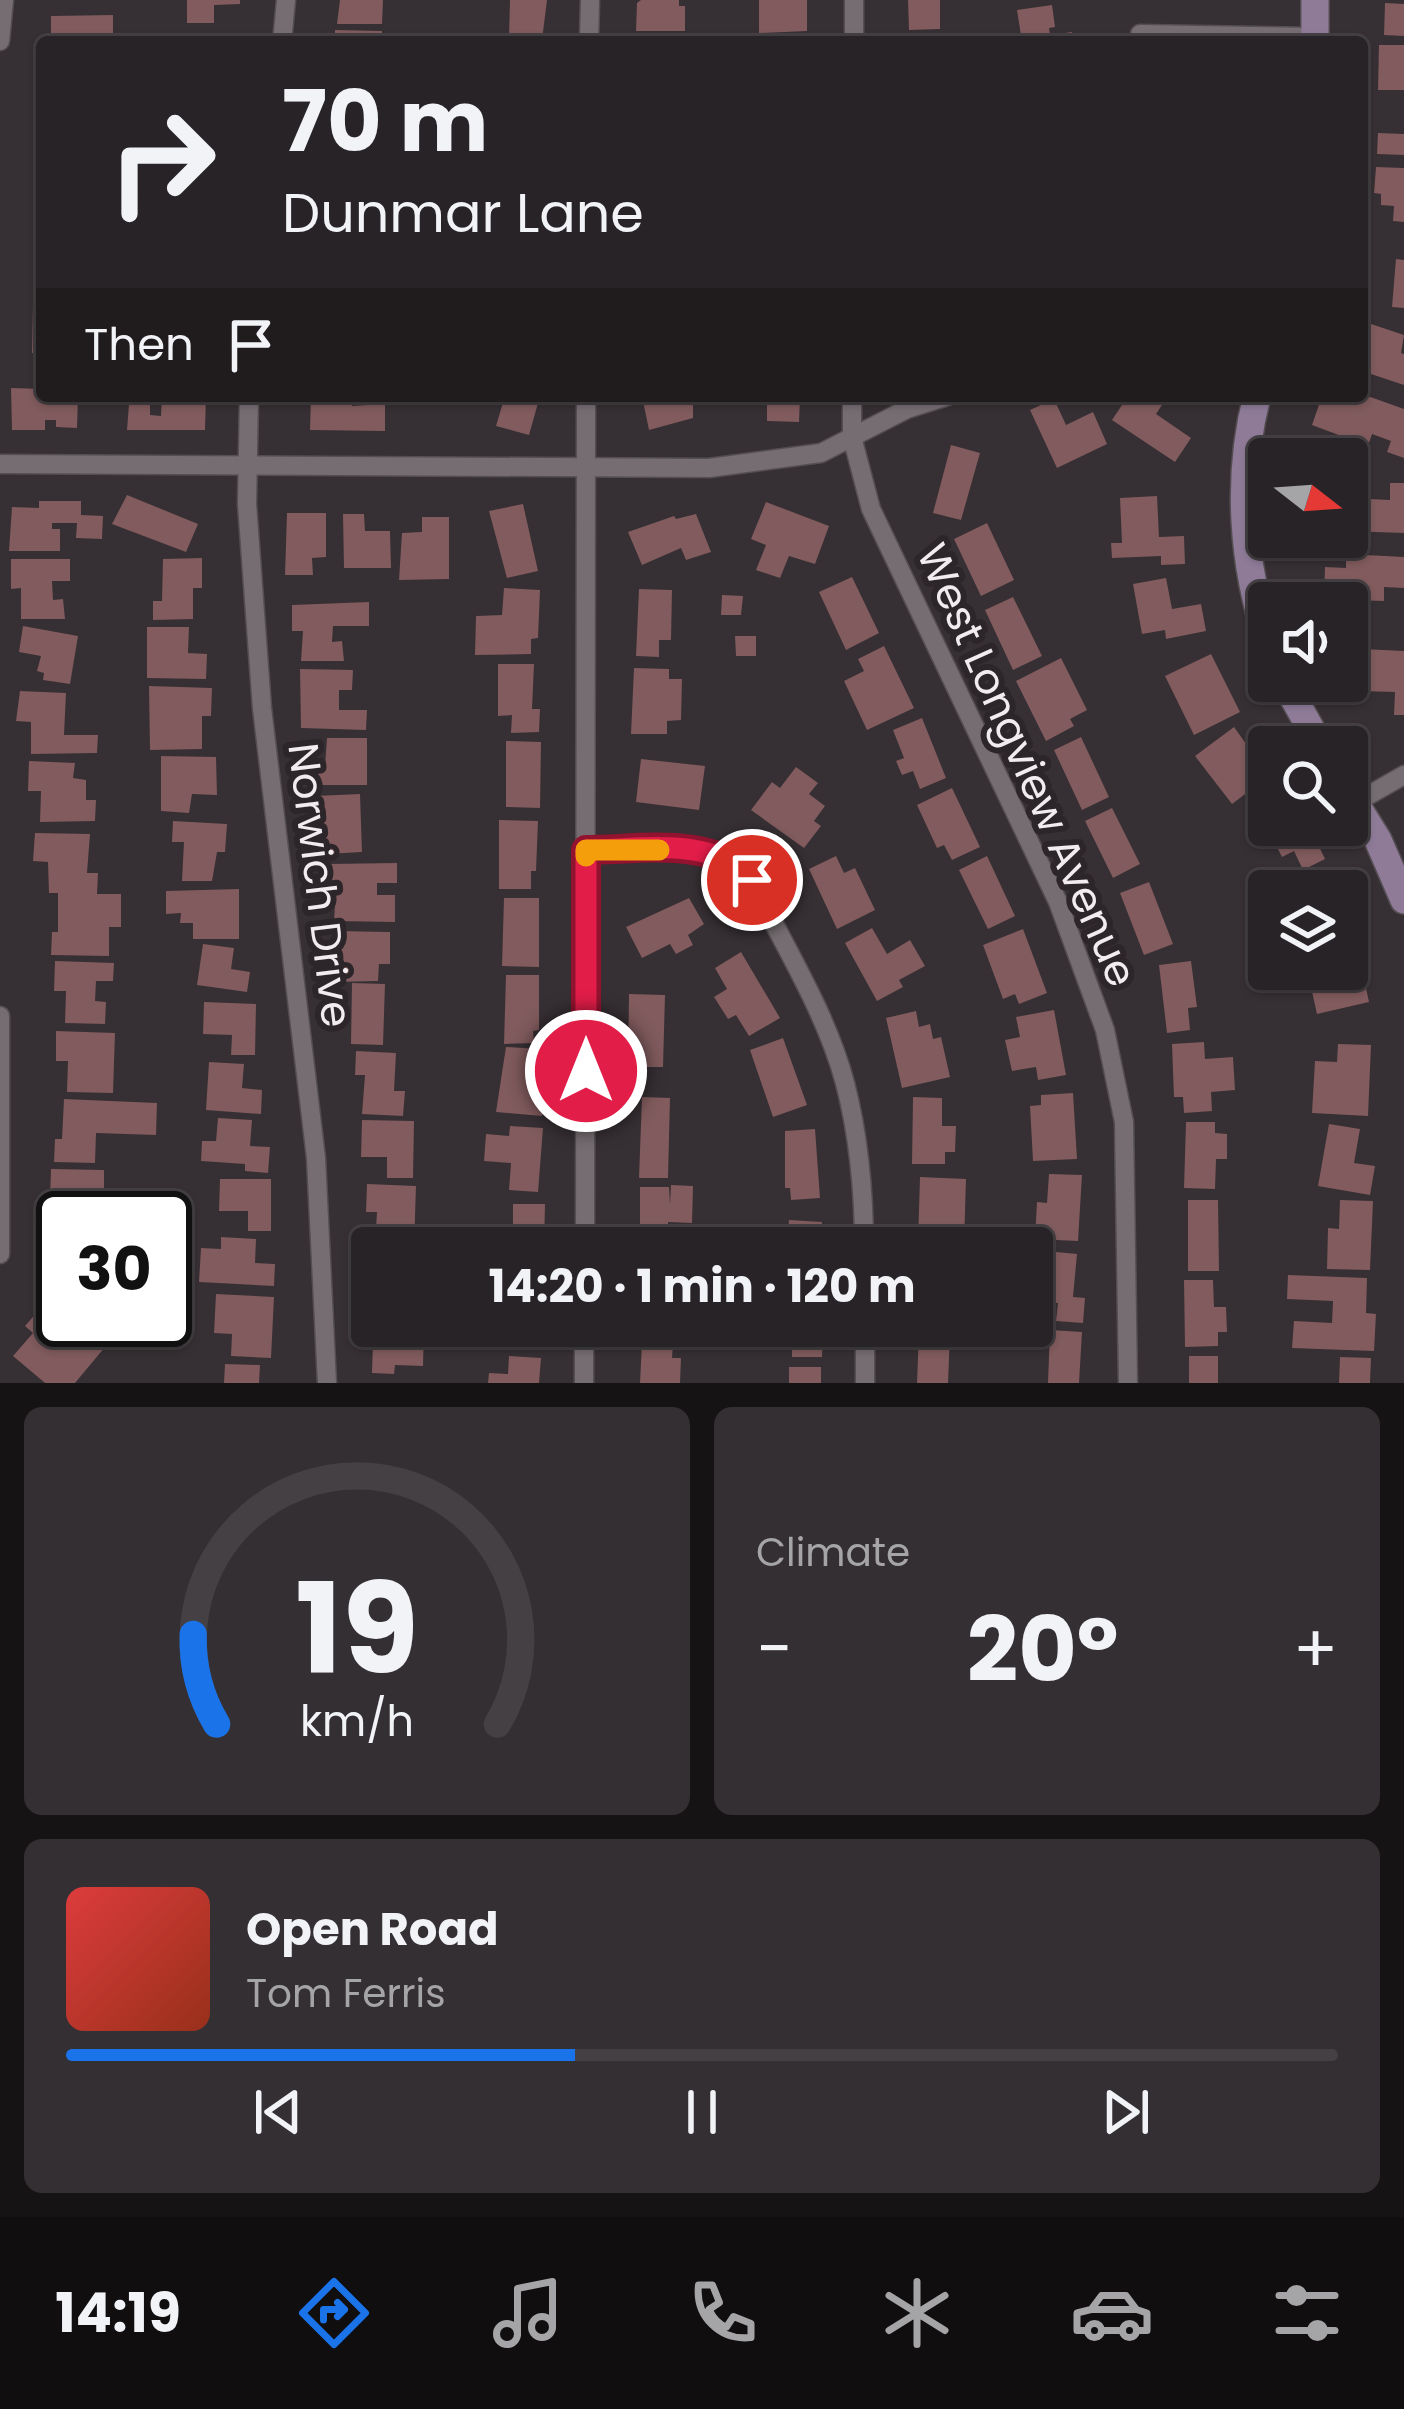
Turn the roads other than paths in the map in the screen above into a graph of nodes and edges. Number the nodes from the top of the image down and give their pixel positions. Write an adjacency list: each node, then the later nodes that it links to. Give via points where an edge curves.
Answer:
1 (4, 0): 12 (street)
2 (286, 0): 7 (street)
3 (590, 0): 8 (street)
4 (854, 0): 9 (street)
5 (1315, 0): 11 (main road)
6 (1140, 34): 10 (street)
7 (283, 36)
8 (589, 36)
9 (854, 36)
10 (1198, 36)
11 (1315, 36)
12 (0, 41)
13 (249, 402): 20 (street, Norwich Drive)
14 (586, 402): 21 (street)
15 (852, 402): 18 (street, West Longview Avenue)
16 (929, 402): 18 (street)
17 (1256, 402): 22 (main road, via 1244,483)
18 (852, 437): 21 (street, via 792,460); 37 (street, West Longview Avenue, via 871,509 1058,902 1105,1030 1128,1180)
19 (0, 464): 20 (street)
20 (248, 466): 21 (street); 34 (street, Norwich Drive, via 262,709 316,1158)
21 (585, 468): 26 (street)
22 (1254, 582)
23 (1404, 775): 24 (street)
24 (1368, 790)
25 (1368, 824): 27 (main road)
26 (586, 850): 29 (street); 30 (street, via 716,854 752,880 844,1081 861,1163)
27 (1404, 900)
28 (0, 1016): 31 (street)
29 (585, 1227)
30 (863, 1227)
31 (0, 1254)
32 (584, 1347): 35 (street)
33 (865, 1347): 36 (street)
34 (327, 1383)
35 (584, 1383)
36 (865, 1383)
37 (1129, 1383)

